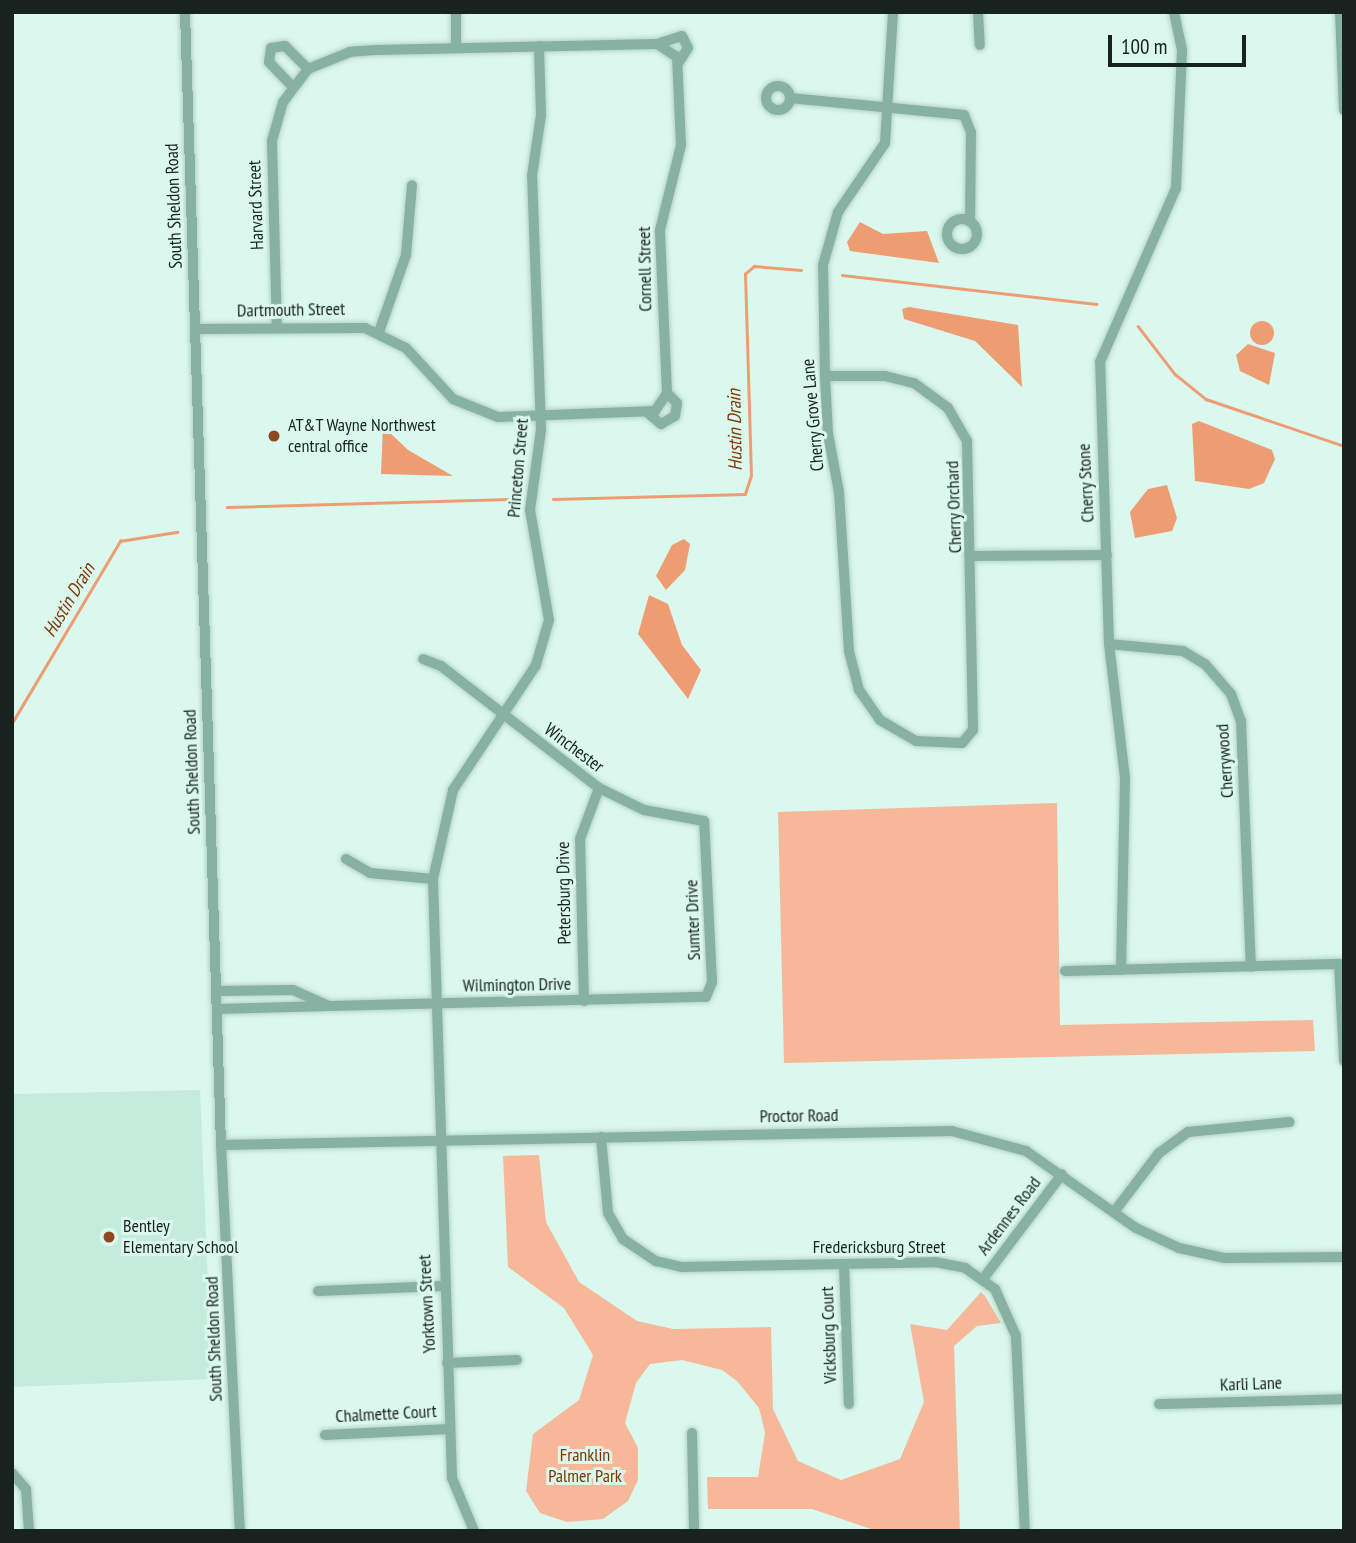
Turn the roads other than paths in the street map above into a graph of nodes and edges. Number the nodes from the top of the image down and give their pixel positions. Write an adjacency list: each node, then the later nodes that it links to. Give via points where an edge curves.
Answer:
1 (185, 12): 21 (street, South Sheldon Road)
2 (456, 12): 11 (street)
3 (978, 12): 9 (street)
4 (1174, 12): 28 (street, Cherry Stone, via 1182,50 1176,188 1100,362)
5 (1340, 12): 17 (street)
6 (899, 15): 16 (street, Cherry Grove Lane)
7 (685, 39): 8 (street, Harvard Street, via 673,35); 12 (street, Cornell Street)
8 (657, 44): 10 (street, Harvard Street); 12 (street)
9 (980, 45)
10 (540, 46): 11 (street, Harvard Street); 26 (street, Princeton Street, via 541,115 532,176)
11 (456, 48): 13 (street, Harvard Street, via 350,52)
12 (677, 58): 24 (street, Cornell Street, via 681,145 660,230)
13 (308, 69): 14 (street, Harvard Street); 14 (street, via 285,46 271,48 269,62)
14 (292, 86): 20 (street, Harvard Street, via 272,141)
15 (790, 98): 16 (street)
16 (892, 107): 19 (street, via 967,118); 23 (street, Cherry Grove Lane, via 877,162 829,234)
17 (1344, 110)
18 (412, 185): 22 (street, via 406,254)
19 (970, 222)
20 (277, 327): 21 (street, Dartmouth Street); 22 (street, Dartmouth Street)
21 (196, 330): 41 (street, South Sheldon Road)
22 (379, 332): 26 (street, Dartmouth Street, via 406,348 464,406 498,417)
23 (825, 376): 29 (street, Cherry Orchard, via 902,378 948,408 971,455); 33 (street, Cherry Grove Lane, via 853,676 873,711 899,734 934,745)
24 (667, 393): 25 (street); 27 (street, Cornell Street, via 677,404)
25 (654, 411): 26 (street, Dartmouth Street); 27 (street, Dartmouth Street, via 661,424)
26 (541, 416): 32 (street, Princeton Street, via 530,533 547,597 548,629 536,665)
27 (675, 416)
28 (1107, 555): 29 (street); 30 (street, Cherry Stone)
29 (973, 556): 33 (street, Cherry Orchard, via 973,730)
30 (1109, 644): 38 (street, Cherrywood, via 1183,651 1205,664 1231,695 1241,721); 39 (street, Cherry Stone, via 1124,758)
31 (423, 659): 32 (street, Winchester, via 441,666)
32 (500, 713): 34 (street, Winchester); 37 (street, Princeton Street, via 453,790)
33 (967, 741)
34 (599, 788): 35 (street, Winchester, via 643,810 703,820); 43 (street, Petersburg Drive, via 580,839)
35 (707, 840): 42 (street, Sumter Drive, via 712,982)
36 (346, 859): 37 (street, via 370,873)
37 (433, 879): 44 (street, Princeton Street)
38 (1251, 967): 39 (street); 47 (street, via 1339,964)
39 (1121, 970): 40 (street)
40 (1065, 971)
41 (217, 992): 45 (street, Wilmington Drive, via 293,990); 46 (street, South Sheldon Road)
42 (706, 997): 43 (street, Wilmington Drive)
43 (584, 1000): 44 (street, Wilmington Drive)
44 (434, 1004): 45 (street, Wilmington Drive); 48 (street, Princeton Street)
45 (329, 1006): 46 (street, Wilmington Drive)
46 (217, 1009): 52 (street, South Sheldon Road)
47 (1344, 1061)
48 (435, 1070): 51 (street, Yorktown Street)
49 (1290, 1122): 54 (street, via 1188,1132 1160,1153)
50 (601, 1137): 51 (street, Proctor Road); 53 (street, Proctor Road, via 952,1131 1013,1145); 56 (street, Fredericksburg Street, via 608,1213 623,1239 647,1258 682,1267)
51 (437, 1141): 52 (street, Proctor Road); 58 (street, Yorktown Street)
52 (221, 1145): 70 (street, South Sheldon Road)
53 (1062, 1174): 54 (street, Proctor Road); 57 (street, Ardennes Road)
54 (1114, 1212): 55 (street, Proctor Road, via 1157,1240 1207,1256)
55 (1344, 1257)
56 (844, 1264): 57 (street, Fredericksburg Street, via 942,1263); 63 (street, Vicksburg Court)
57 (983, 1279): 73 (street, Fredericksburg Street, via 1005,1304 1016,1336)
58 (443, 1286): 59 (street); 61 (street, Yorktown Street)
59 (318, 1291)
60 (517, 1360): 61 (street)
61 (447, 1363): 65 (street, Yorktown Street)
62 (1344, 1399): 64 (street, Karli Lane)
63 (849, 1404)
64 (1159, 1404)
65 (449, 1429): 67 (street, Chalmette Court); 71 (street, Yorktown Street, via 454,1489)
66 (692, 1433): 72 (street)
67 (325, 1435)
68 (12, 1473): 69 (street, via 26,1489)
69 (29, 1531)
70 (240, 1531)
71 (474, 1531)
72 (694, 1531)
73 (1025, 1531)

